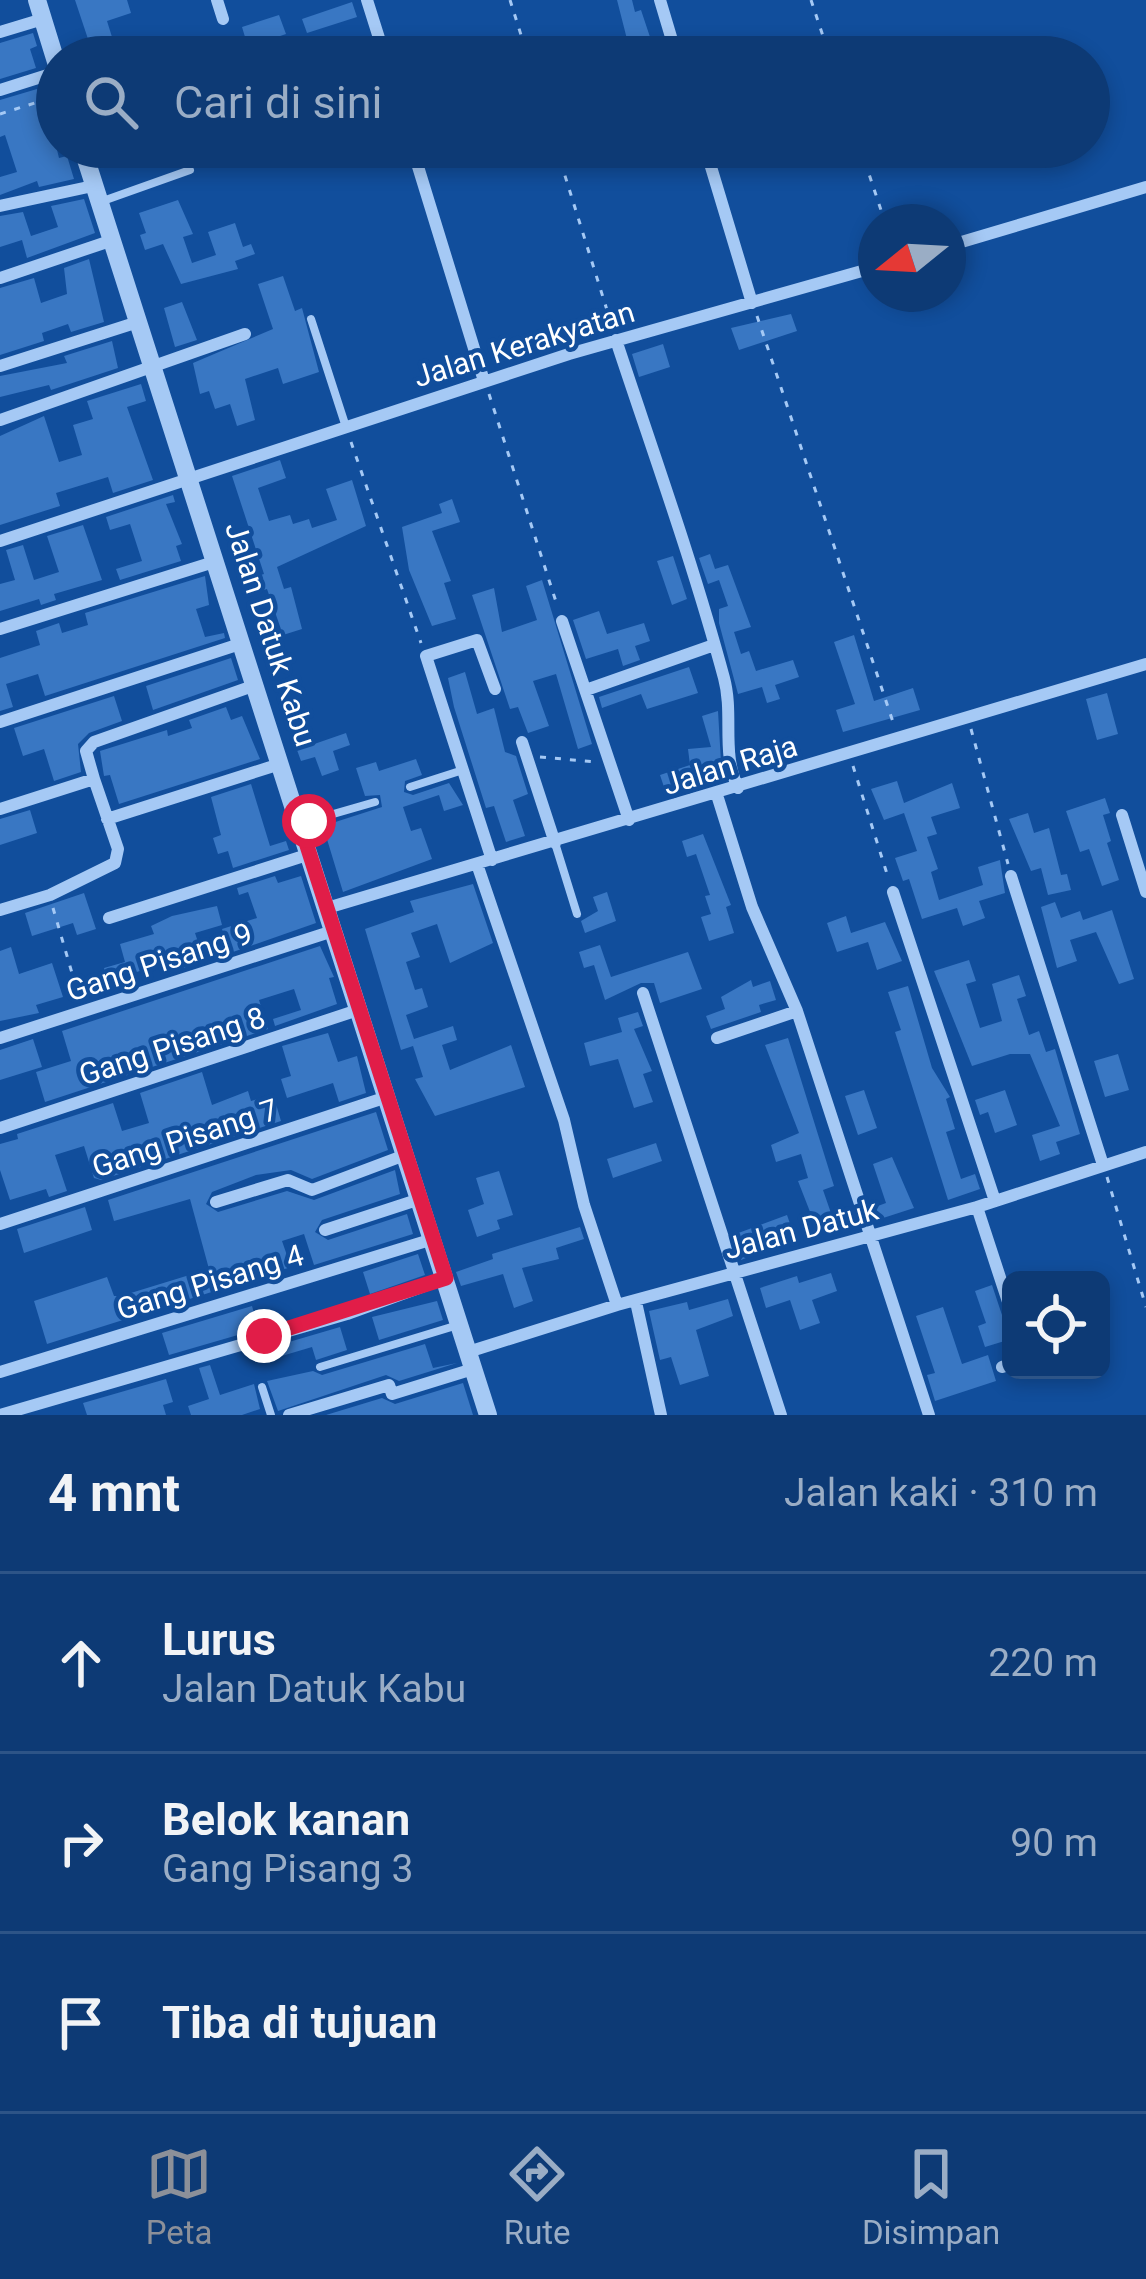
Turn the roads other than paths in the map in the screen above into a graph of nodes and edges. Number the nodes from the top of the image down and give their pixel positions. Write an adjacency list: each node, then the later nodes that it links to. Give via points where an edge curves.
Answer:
1 (217, 0): 5 (street)
2 (367, 0): 7 (street)
3 (659, 0): 8 (street)
4 (40, 10): 6 (street)
5 (223, 19)
6 (0, 32)
7 (378, 36)
8 (670, 36)
9 (36, 77): 10 (street)
10 (0, 90)
11 (88, 168): 16 (street, Jalan Datuk Kabu)
12 (418, 168): 29 (street)
13 (711, 168): 22 (street)
14 (190, 170): 16 (lane)
15 (1146, 188): 19 (street)
16 (96, 194): 17 (street); 18 (street, Jalan Datuk Kabu)
17 (0, 206)
18 (110, 241): 21 (street); 24 (street, Jalan Datuk Kabu)
19 (966, 241)
20 (858, 272): 22 (street, Jalan Kerakyatan)
21 (0, 278)
22 (752, 303): 26 (street, Jalan Kerakyatan)
23 (311, 319): 31 (lane)
24 (138, 322): 27 (street); 28 (street, Jalan Datuk Kabu)
25 (245, 334): 28 (street)
26 (616, 340): 29 (street, Jalan Kerakyatan); 38 (street)
27 (0, 366)
28 (153, 370): 30 (street); 32 (street, Jalan Datuk Kabu)
29 (484, 381): 31 (street, Jalan Kerakyatan)
30 (0, 420)
31 (345, 424): 32 (street, Jalan Kerakyatan)
32 (188, 477): 33 (street, Jalan Kerakyatan); 34 (street, Jalan Datuk Kabu)
33 (0, 541)
34 (217, 561): 36 (street); 37 (street, Jalan Datuk Kabu)
35 (562, 621): 42 (street)
36 (0, 629)
37 (243, 643): 40 (street, Jalan Datuk Kabu); 43 (street)
38 (714, 645): 42 (street); 49 (street)
39 (1146, 664): 49 (street, Jalan Raja)
40 (256, 685): 45 (street, Jalan Datuk Kabu); 47 (street, via 87,747)
41 (495, 689): 46 (street, via 480,642 425,656)
42 (586, 690): 55 (street)
43 (0, 722)
44 (522, 742): 57 (street)
45 (280, 764): 54 (street); 56 (street, Jalan Datuk Kabu)
46 (463, 770): 48 (lane); 59 (street)
47 (94, 779): 52 (street); 54 (street)
48 (410, 787)
49 (738, 788): 50 (street, Jalan Raja)
50 (717, 795): 55 (street, Jalan Raja); 71 (street, via 752,907)
51 (375, 802): 56 (lane)
52 (0, 809)
53 (1123, 815): 63 (street)
54 (107, 819): 65 (street, via 115,863)
55 (629, 820): 57 (street, Jalan Raja)
56 (300, 824): 58 (street, Jalan Datuk Kabu)
57 (555, 843): 59 (street, Jalan Raja); 66 (lane)
58 (310, 854): 64 (street, Jalan Datuk Kabu); 67 (street)
59 (492, 860): 60 (street, Jalan Raja)
60 (477, 864): 64 (street, Jalan Raja); 91 (street)
61 (1011, 876): 78 (street)
62 (893, 892): 80 (street)
63 (1146, 892)
64 (327, 908): 68 (street, Jalan Datuk Kabu)
65 (0, 910)
66 (577, 914)
67 (109, 918)
68 (334, 931): 70 (street, Jalan Datuk Kabu); 72 (street, Gang Pisang 9)
69 (643, 993): 87 (street)
70 (358, 1010): 74 (street, Jalan Datuk Kabu); 75 (street, Gang Pisang 8)
71 (797, 1011): 73 (street); 85 (street)
72 (0, 1038)
73 (717, 1038)
74 (384, 1098): 77 (street, Jalan Datuk Kabu); 83 (street, Gang Pisang 7)
75 (0, 1128)
76 (1146, 1152): 78 (street, Jalan Datuk)
77 (405, 1155): 79 (street, Jalan Datuk Kabu); 81 (street, via 312,1190 288,1180)
78 (1103, 1165): 80 (street, Jalan Datuk)
79 (420, 1199): 84 (street); 86 (street, Jalan Datuk Kabu)
80 (995, 1201): 82 (street, Jalan Datuk)
81 (216, 1202)
82 (976, 1207): 85 (street, Jalan Datuk); 89 (street)
83 (0, 1224)
84 (326, 1230)
85 (869, 1236): 87 (street, Jalan Datuk); 103 (street)
86 (434, 1238): 88 (street, Jalan Datuk Kabu); 95 (street, Gang Pisang 4)
87 (735, 1272): 90 (street, Jalan Datuk); 102 (street)
88 (446, 1278): 92 (street, Jalan Datuk Kabu); 97 (street)
89 (1002, 1284)
90 (636, 1303): 91 (street, Jalan Datuk); 101 (street)
91 (617, 1305): 93 (street, Jalan Datuk)
92 (459, 1324): 93 (street, Jalan Datuk Kabu); 94 (lane)
93 (471, 1360): 99 (street, Jalan Datuk, via 392,1394 388,1385); 100 (street, Jalan Datuk Kabu)
94 (320, 1367)
95 (0, 1372)
96 (262, 1387): 98 (lane)
97 (0, 1415)
98 (271, 1415)
99 (289, 1415)
100 (488, 1415)
101 (661, 1415)
102 (781, 1415)
103 (928, 1415)

